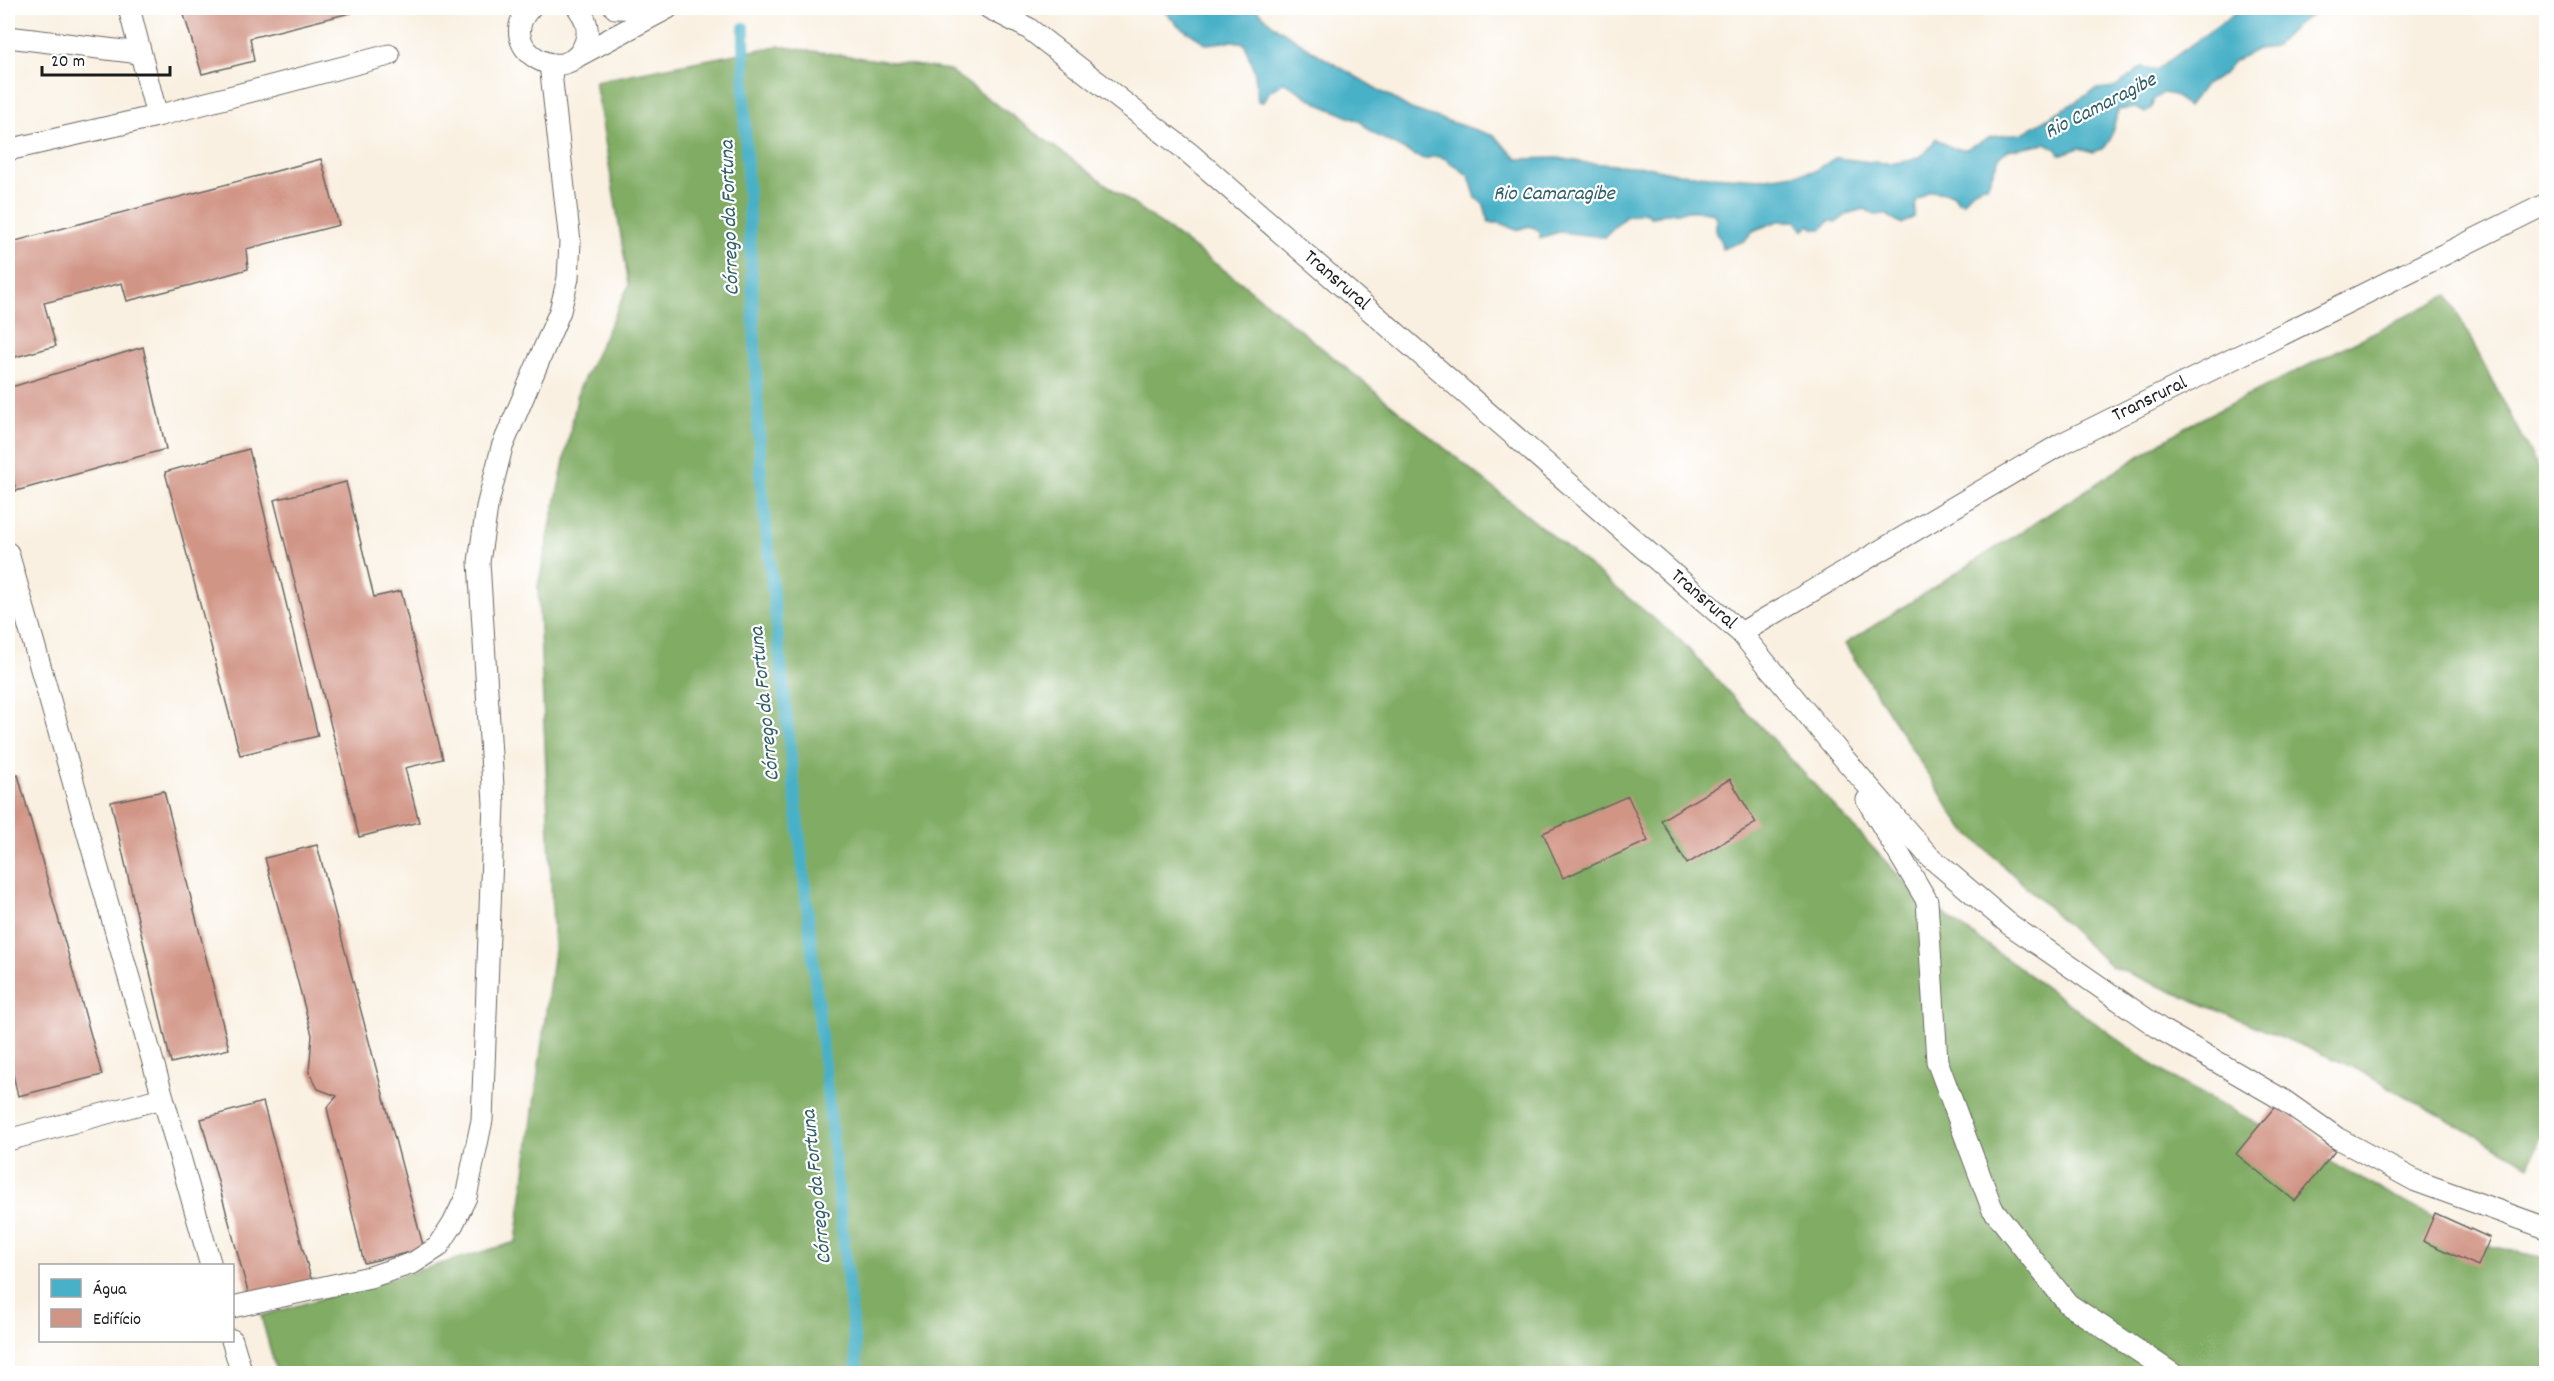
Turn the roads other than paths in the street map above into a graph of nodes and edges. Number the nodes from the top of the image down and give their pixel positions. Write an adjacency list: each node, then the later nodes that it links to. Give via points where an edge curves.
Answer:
1 (129, 8): 9 (lane)
2 (578, 8): 11 (lane, via 587,25 587,36 577,55)
3 (615, 8): 4 (lane)
4 (653, 8)
5 (668, 8): 11 (lane)
6 (989, 8): 16 (lane, Transrural, via 1028,28 1188,152)
7 (524, 12): 11 (lane, via 521,40 525,49 532,56)
8 (8, 37): 9 (lane)
9 (140, 53): 12 (lane)
10 (389, 55): 12 (lane)
11 (559, 63): 22 (lane, via 570,242 568,278 560,311 502,447 479,562 494,803 482,1120 466,1197 438,1247 413,1263)
12 (157, 116): 13 (lane)
13 (8, 150)
14 (2547, 204): 16 (lane, Transrural, via 2061,444)
15 (8, 553): 18 (lane)
16 (1741, 633): 17 (lane)
17 (1841, 756): 20 (lane, via 1929,856 2009,924 2162,1030 2283,1100 2337,1138 2416,1181); 25 (lane, via 1927,901 1937,1061 1992,1209 2068,1304)
18 (162, 1098): 19 (lane); 21 (lane)
19 (8, 1140)
20 (2547, 1228)
21 (210, 1264)
22 (234, 1307)
23 (233, 1342): 24 (lane)
24 (242, 1374)
25 (2173, 1374)

